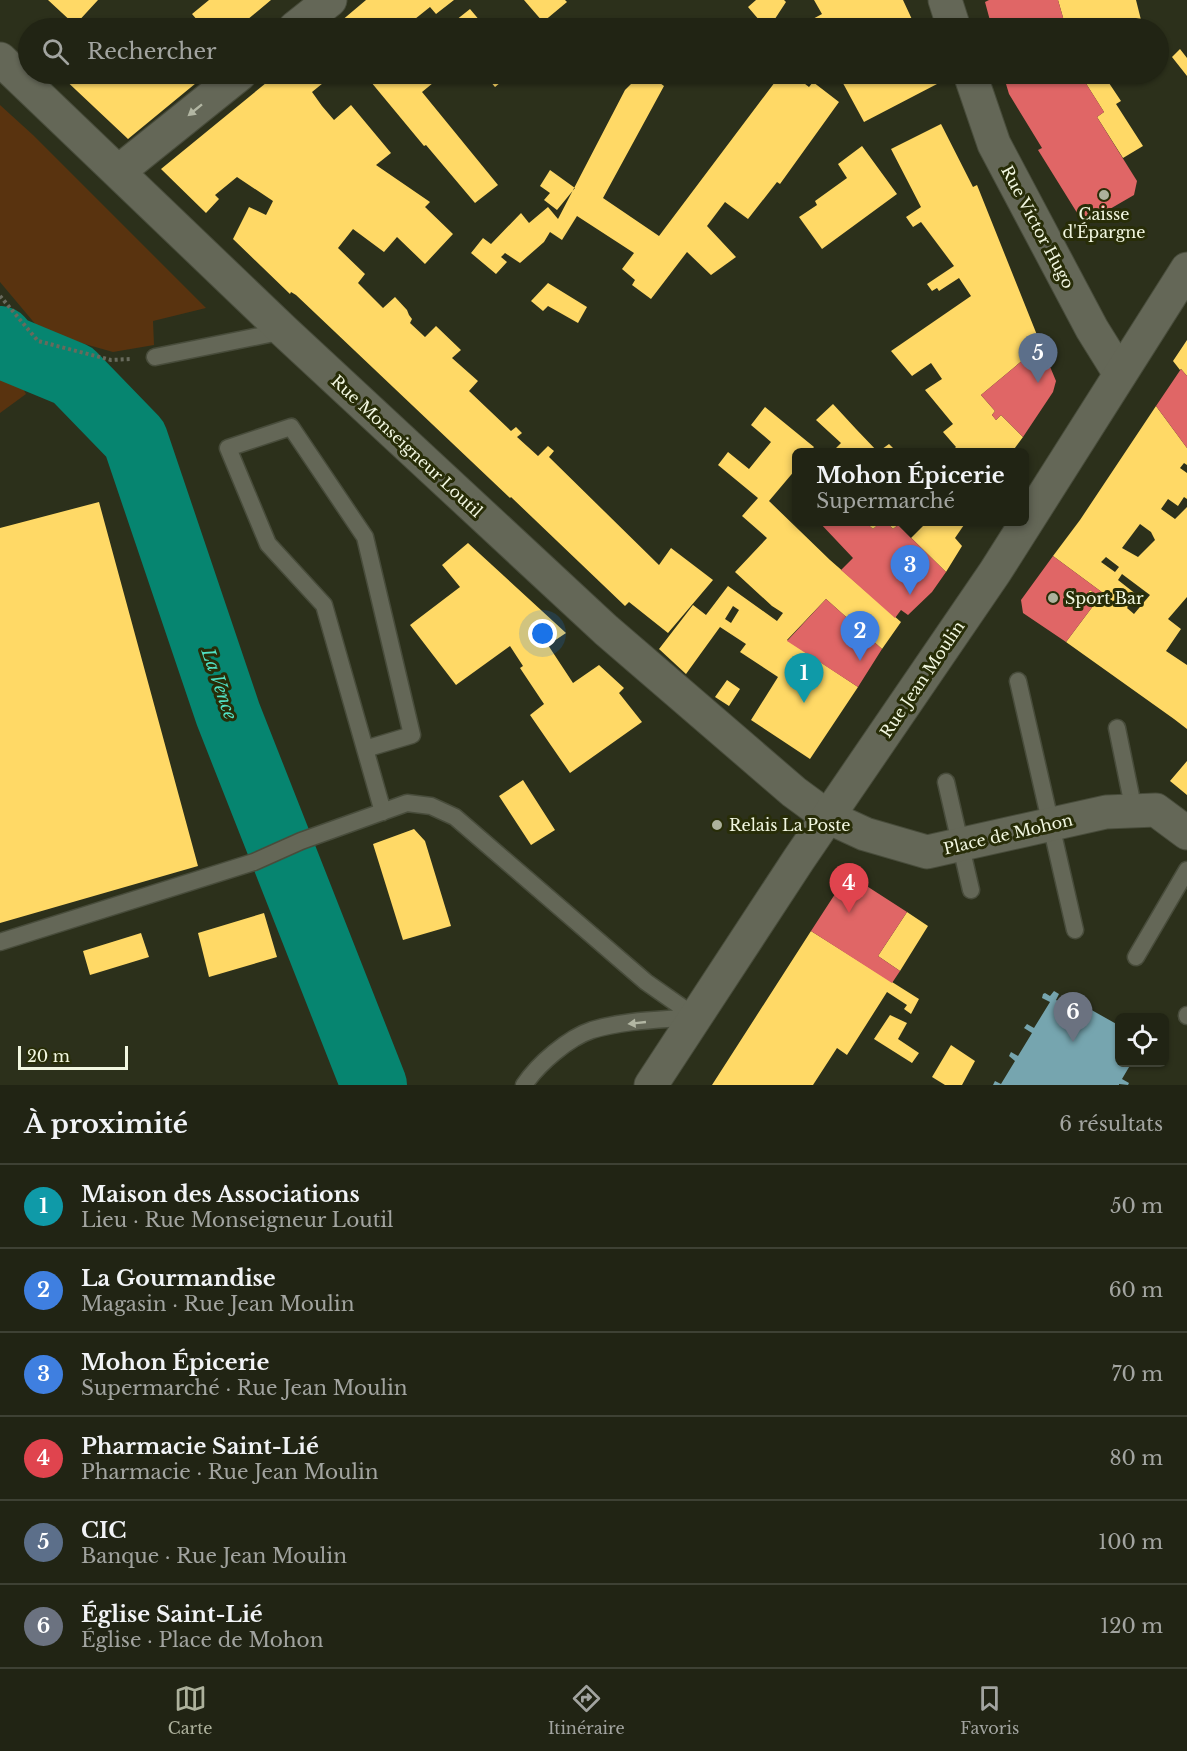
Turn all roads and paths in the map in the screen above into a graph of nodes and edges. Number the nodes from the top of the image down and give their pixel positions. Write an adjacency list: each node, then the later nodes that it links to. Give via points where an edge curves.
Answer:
1 (330, 0): 3 (street)
2 (945, 0): 4 (street)
3 (308, 18)
4 (951, 18)
5 (0, 59): 6 (street, Rue Monseigneur Loutil)
6 (18, 76)
7 (26, 84): 10 (street, Rue Monseigneur Loutil)
8 (228, 84): 10 (street, one-way to 10)
9 (973, 84): 15 (street, Rue Victor Hugo, via 994,144)
10 (118, 172): 13 (street, Rue Monseigneur Loutil)
11 (1187, 269): 15 (street, Rue Jean Moulin)
12 (0, 296): 14 (path, via 38,342 111,360)
13 (284, 331): 14 (lane); 24 (street, Rue Monseigneur Loutil, via 606,630)
14 (155, 357)
15 (1120, 374): 16 (street, Rue Jean Moulin)
16 (1029, 518)
17 (1024, 526): 24 (street, Rue Jean Moulin)
18 (1018, 681): 25 (lane)
19 (1117, 728): 22 (lane)
20 (365, 749): 20 (lane, via 324,605 268,544 228,448 291,428 365,537 412,735); 23 (lane)
21 (946, 782): 27 (lane)
22 (1134, 811): 25 (street, Place de Mohon, via 1106,812); 26 (street, Place de Mohon, via 1156,810)
23 (383, 812): 31 (lane, via 254,862); 33 (lane, via 407,804 431,806 455,817 646,982)
24 (828, 817): 27 (street, Place de Mohon, via 866,834 927,852); 33 (street, Rue Jean Moulin)
25 (1050, 824): 27 (street, Place de Mohon); 30 (lane)
26 (1187, 833)
27 (961, 844): 29 (lane)
28 (1187, 870): 32 (lane)
29 (971, 890)
30 (1075, 930)
31 (0, 942)
32 (1136, 957)
33 (696, 1017): 34 (lane, one-way to 34, via 591,1031 561,1047); 35 (street, Rue Jean Moulin)
34 (524, 1085)
35 (651, 1085)

